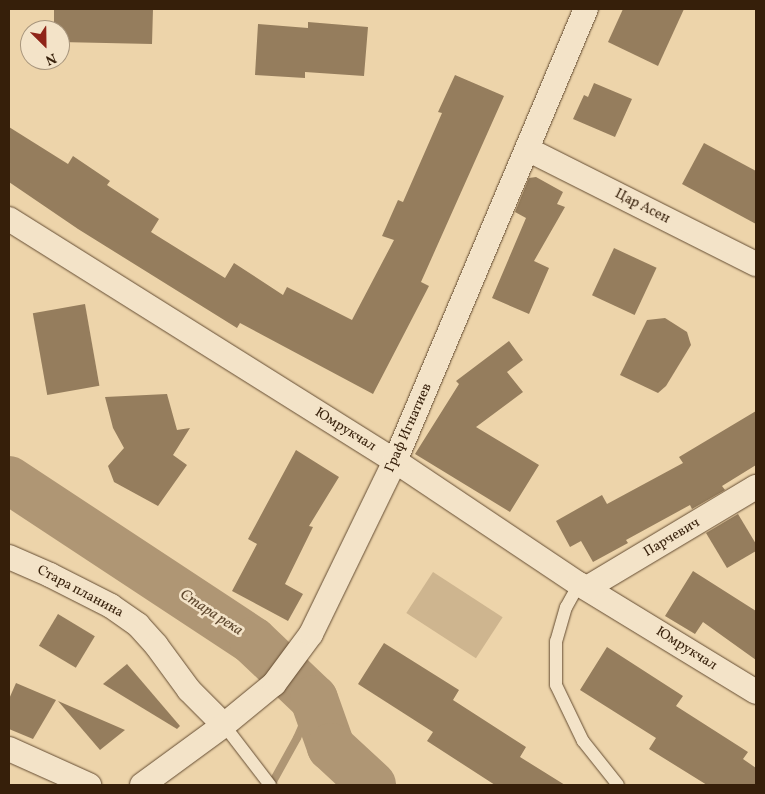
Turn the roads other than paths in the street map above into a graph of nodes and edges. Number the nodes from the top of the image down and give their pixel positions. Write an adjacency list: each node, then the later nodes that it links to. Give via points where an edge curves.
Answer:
1 (586, 9): 2 (street, Граф Игнатиев)
2 (528, 150): 4 (street, Цар Асен); 5 (street, Граф Игнатиев)
3 (9, 220): 5 (street, Юмрукчал)
4 (756, 264)
5 (395, 461): 8 (street, Юмрукчал); 10 (street, Граф Игнатиев, via 311,634 274,684)
6 (756, 487): 8 (street, Парчевич)
7 (9, 557): 10 (street, Стара планина, via 111,606 138,626 189,690)
8 (583, 586): 9 (street, Юмрукчал); 15 (lane, via 566,607 556,641 556,684 582,741)
9 (756, 692)
10 (224, 725): 13 (street, Граф Игнатиев); 14 (lane)
11 (9, 749): 12 (street)
12 (89, 785)
13 (142, 785)
14 (270, 785)
15 (618, 785)

